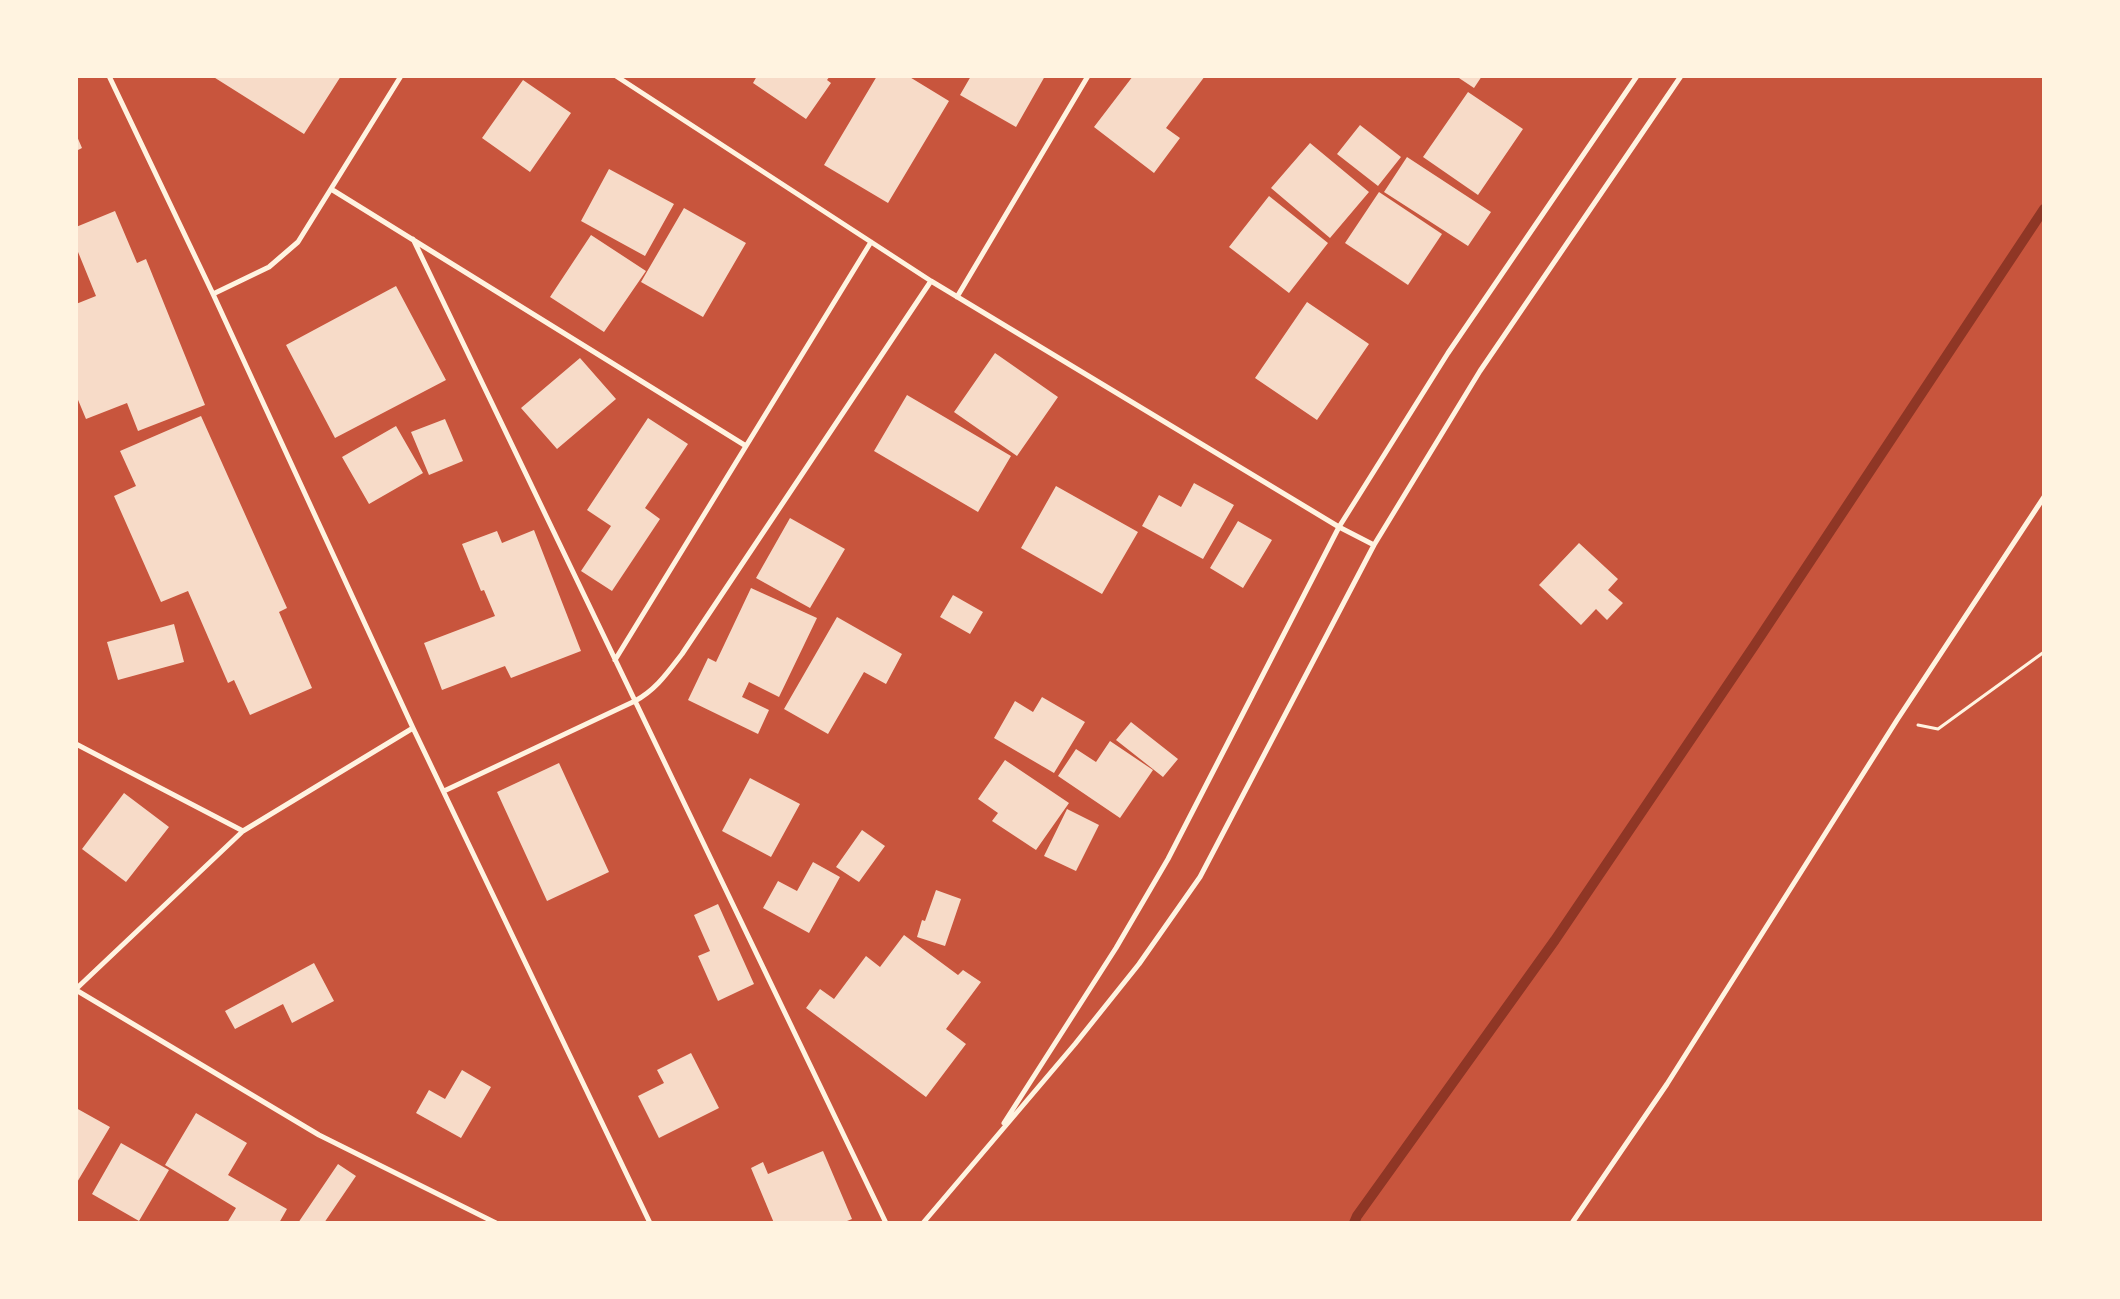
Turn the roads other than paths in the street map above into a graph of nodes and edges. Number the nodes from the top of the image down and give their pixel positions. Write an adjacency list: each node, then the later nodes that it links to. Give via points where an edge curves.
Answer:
1 (109, 76): 11 (street)
2 (401, 76): 7 (street)
3 (616, 76): 9 (street)
4 (1088, 76): 12 (street)
5 (1637, 76): 15 (street, via 1448,353)
6 (1681, 76): 16 (street, via 1480,371)
7 (331, 189): 8 (street); 11 (street, via 298,242 283,257)
8 (413, 239): 13 (street); 17 (street)
9 (871, 242): 10 (street); 13 (street)
10 (931, 281): 12 (street); 18 (street, via 682,654 664,679)
11 (213, 294): 19 (street)
12 (958, 297): 15 (street)
13 (746, 446): 17 (street)
14 (2044, 497): 29 (street, via 1896,720 1667,1084)
15 (1339, 528): 16 (street); 24 (street, via 1168,859 1116,948)
16 (1374, 545): 24 (street, via 1200,877 1139,964 1076,1044)
17 (615, 660): 18 (street)
18 (635, 701): 21 (street); 27 (street)
19 (413, 728): 21 (street); 22 (street)
20 (76, 744): 22 (street)
21 (444, 791): 26 (street)
22 (244, 830): 23 (street)
23 (76, 989): 25 (street, via 318,1134)
24 (995, 1136): 28 (street)
25 (496, 1223)
26 (650, 1223)
27 (886, 1223)
28 (923, 1223)
29 (1572, 1223)

